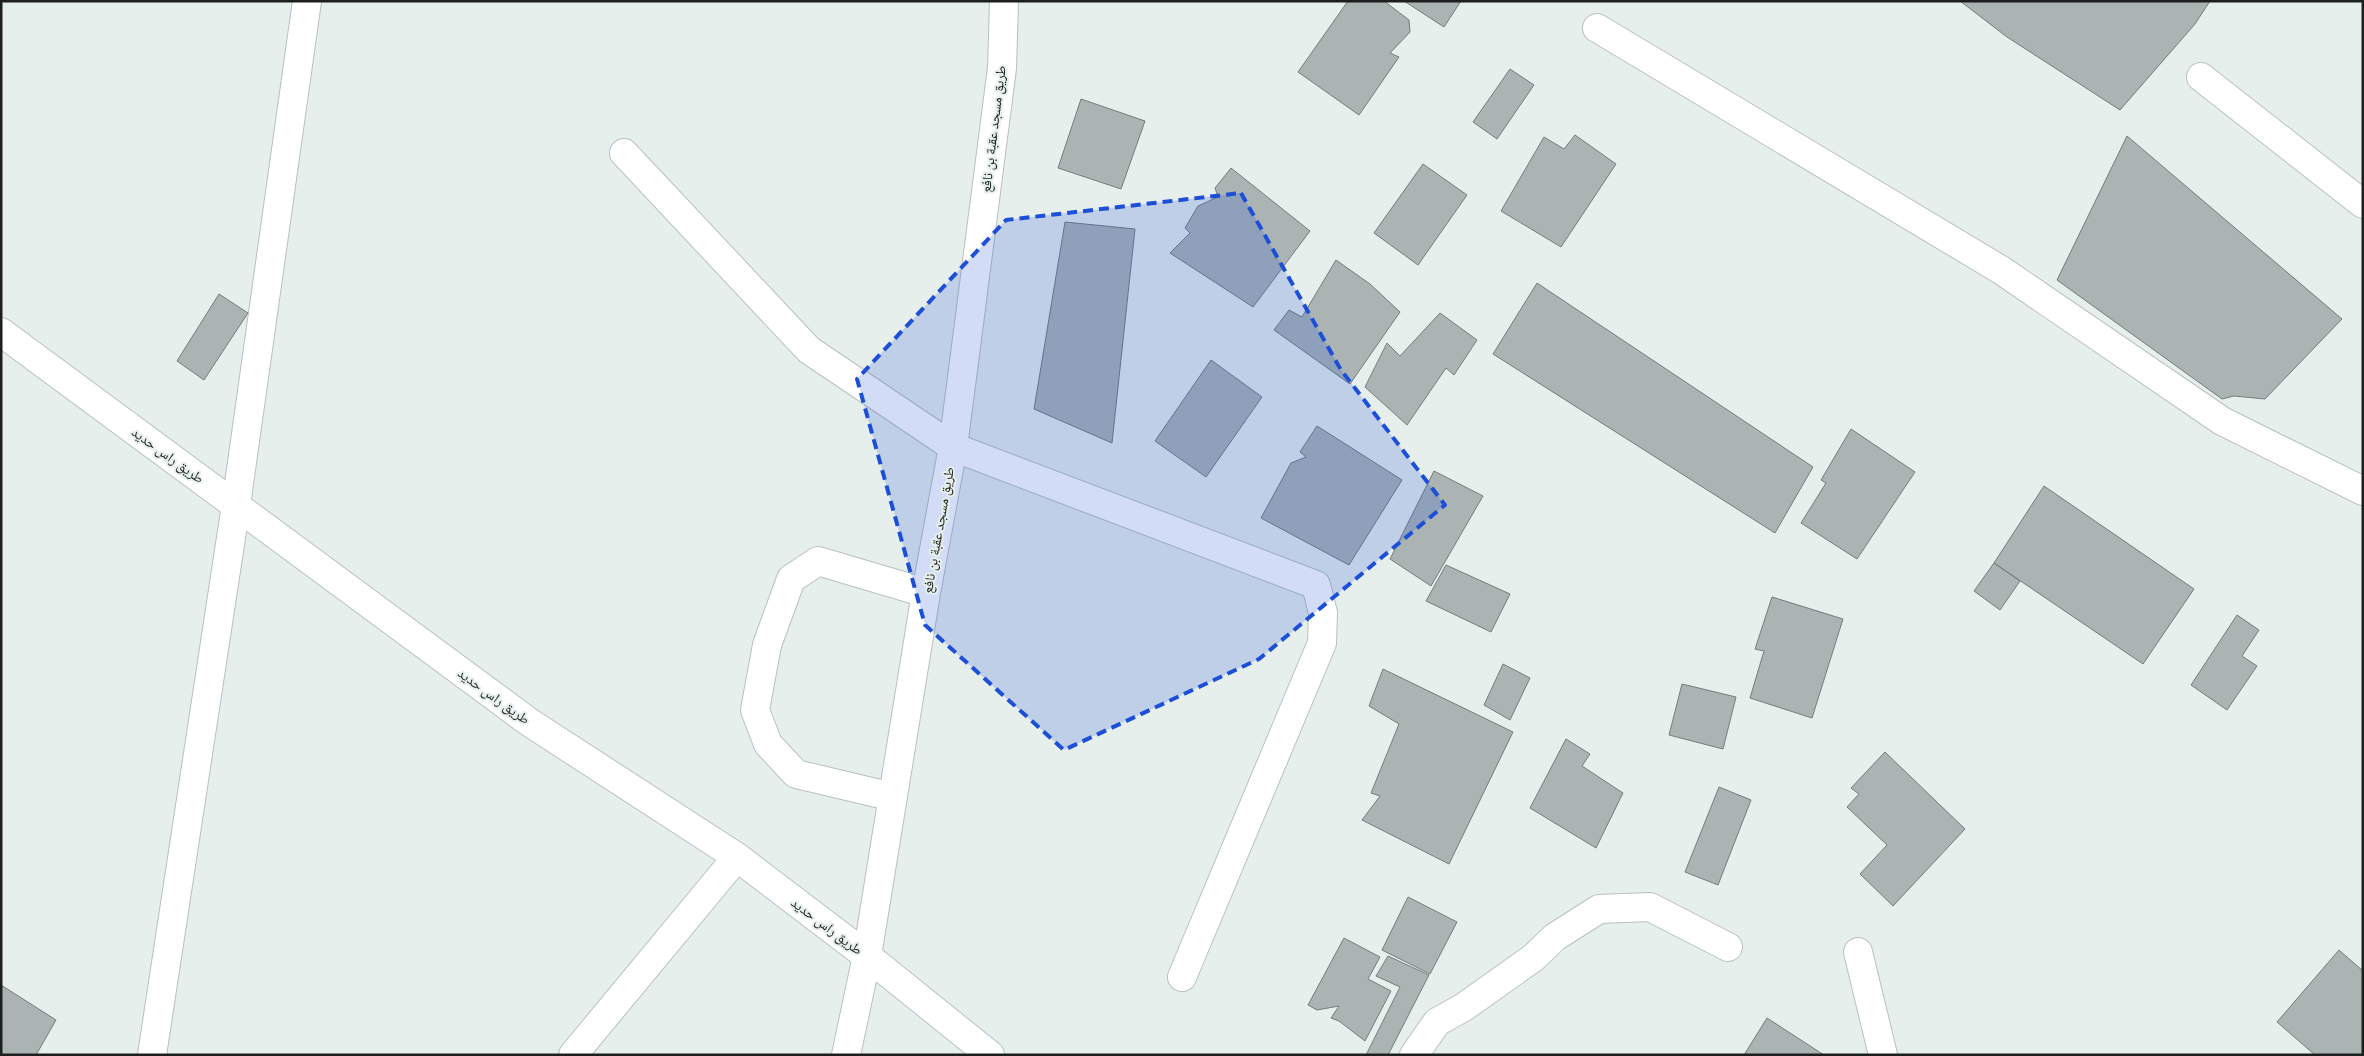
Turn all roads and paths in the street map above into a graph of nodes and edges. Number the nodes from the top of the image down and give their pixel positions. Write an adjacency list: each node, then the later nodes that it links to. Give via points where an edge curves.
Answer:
1 (307, 1): 10 (street)
2 (1004, 1): 8 (street, طريق مسجد عقبة بن نافع, via 1002,68)
3 (1597, 28): 9 (street, via 2000,270 2222,421)
4 (2201, 77): 6 (street)
5 (624, 153): 8 (street, via 809,350)
6 (2363, 204)
7 (1, 332): 10 (street, طريق راس حديد)
8 (953, 447): 11 (street, طريق مسجد عقبة بن نافع); 17 (street, via 1316,585 1323,613 1322,643)
9 (2363, 491)
10 (236, 505): 13 (street, طريق راس حديد, via 529,722); 18 (street)
11 (926, 593): 12 (street, طريق مسجد عقبة بن نافع); 12 (street, via 818,561 791,579 767,644 755,710 768,744 796,774)
12 (893, 797): 16 (street, طريق مسجد عقبة بن نافع)
13 (737, 857): 16 (street, طريق راس حديد); 19 (street)
14 (1728, 947): 22 (street, via 1650,907 1599,909 1555,937 1533,958 1464,1007 1437,1022)
15 (1858, 952): 23 (street)
16 (868, 956): 20 (street, طريق مسجد عقبة بن نافع); 21 (street, طريق راس حديد)
17 (1182, 977)
18 (152, 1055)
19 (573, 1055)
20 (846, 1055)
21 (990, 1055)
22 (1414, 1055)
23 (1883, 1055)

